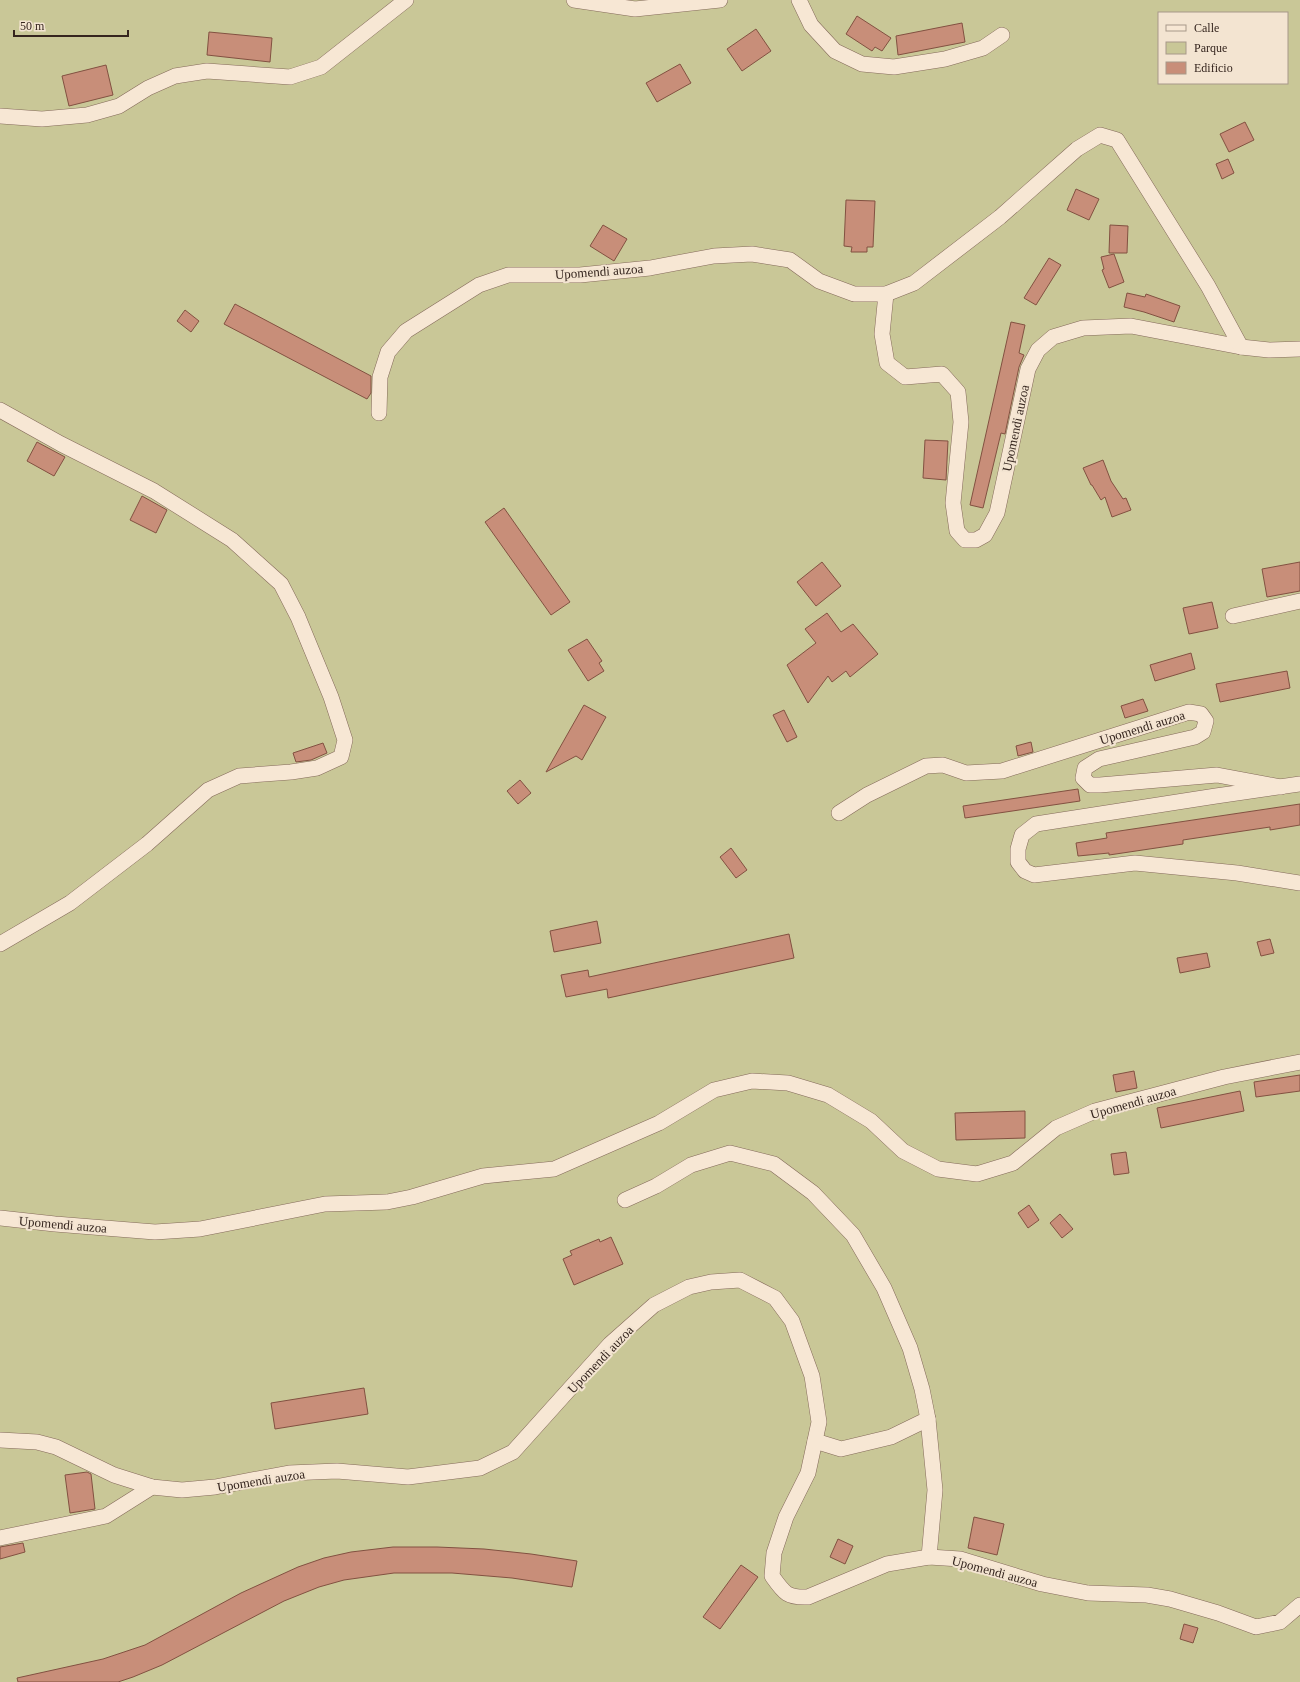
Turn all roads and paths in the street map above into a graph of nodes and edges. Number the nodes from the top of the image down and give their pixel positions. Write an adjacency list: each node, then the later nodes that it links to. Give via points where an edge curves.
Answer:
1 (406, 0): 6 (lane, via 321,67 290,77 207,71 176,76 148,88 119,106 87,115 42,119)
2 (574, 0): 3 (lane, via 635,9)
3 (720, 0)
4 (799, 0): 5 (lane, via 811,25 835,51 862,64 894,67 945,60 983,48)
5 (1002, 35)
6 (0, 116)
7 (886, 294): 8 (lane, Upomendi auzoa, via 914,283 1000,217 1077,149 1100,135 1117,140 1208,286); 8 (lane, Upomendi auzoa, via 882,334 887,363 905,377 942,374 958,392 962,422 954,503 958,531 965,540 976,540 985,535 997,513 1028,369 1038,350 1053,337 1083,328 1130,326); 11 (lane, Upomendi auzoa, via 854,294 819,281 790,260 752,254 714,256 650,268 580,275 508,275 479,285 406,330 388,352 380,378)
8 (1241, 348): 9 (lane, Upomendi auzoa)
9 (1300, 349)
10 (0, 410): 18 (lane, via 154,491 232,540 281,584 298,617 331,697 344,740 342,757 317,768 239,776 208,790 147,844 70,903)
11 (379, 413)
12 (1300, 601): 13 (lane)
13 (1232, 616)
14 (1300, 784): 15 (lane, Upomendi auzoa)
15 (1281, 787): 16 (lane, Upomendi auzoa, via 1217,775 1100,785 1090,785 1083,778 1085,768 1099,759 1195,738 1203,732 1206,721 1201,714 1189,712 1002,771 966,773 943,765 926,766 867,795); 17 (lane, Upomendi auzoa, via 1036,824 1022,835 1018,862 1025,871 1034,875 1135,863 1237,872)
16 (839, 813)
17 (1300, 883)
18 (0, 944)
19 (1300, 1062): 21 (lane, Upomendi auzoa, via 1224,1077 1095,1111 1056,1128 1013,1163 977,1174 938,1169 903,1150 871,1121 828,1095 788,1083 752,1081 714,1090 659,1123 554,1169 483,1176 387,1202 325,1204 200,1229 155,1232)
20 (625, 1200): 22 (lane, via 656,1186 691,1165 730,1153 774,1164 813,1194 853,1235 884,1288 910,1348)
21 (0, 1218)
22 (928, 1419): 24 (lane, via 891,1437 841,1449); 27 (lane, via 936,1490)
23 (0, 1440): 25 (lane, Upomendi auzoa, via 36,1442 56,1447 114,1475)
24 (816, 1441): 25 (lane, Upomendi auzoa, via 819,1422 812,1376 792,1321 775,1298 740,1280 689,1287 654,1305 610,1344 513,1452 480,1468 408,1477 337,1471 289,1473 216,1487 182,1490); 27 (lane, Upomendi auzoa, via 808,1473 786,1517 774,1553 772,1576 782,1591 795,1598 808,1597 887,1564)
25 (152, 1487): 26 (lane, via 106,1516)
26 (0, 1538)
27 (929, 1557): 28 (lane, Upomendi auzoa, via 960,1559 1042,1584 1088,1593 1147,1595 1170,1599 1256,1627 1280,1622)
28 (1300, 1605)

